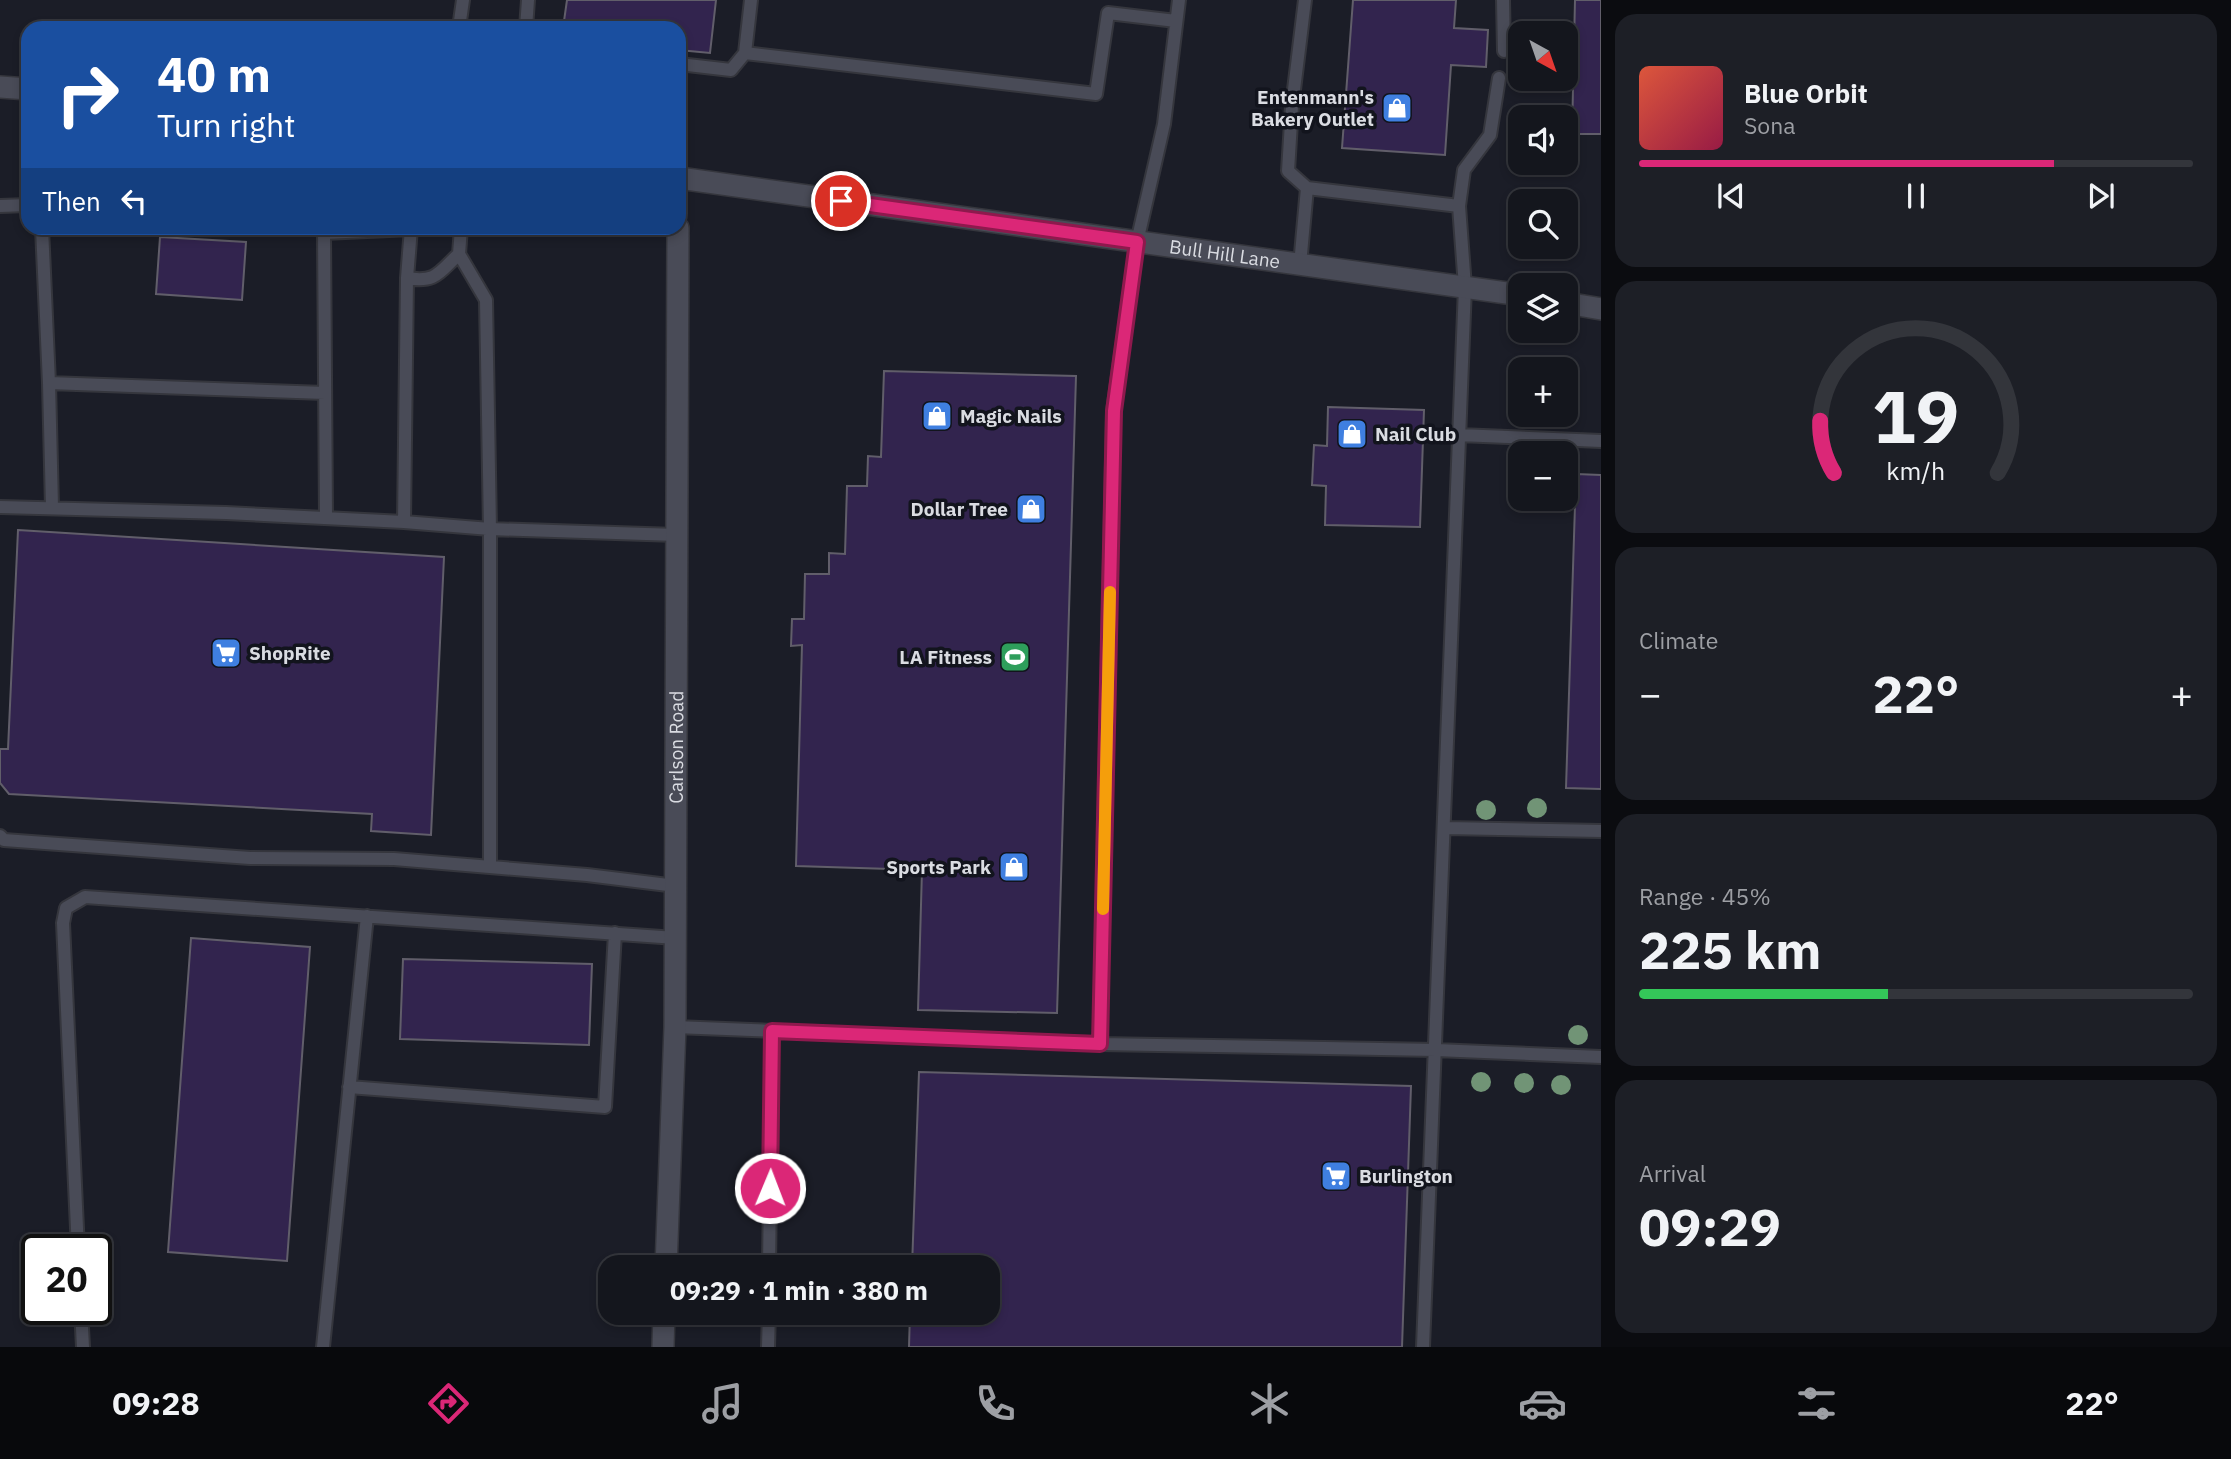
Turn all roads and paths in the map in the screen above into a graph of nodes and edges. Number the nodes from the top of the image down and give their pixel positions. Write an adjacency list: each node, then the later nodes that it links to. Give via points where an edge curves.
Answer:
1 (463, 0): 7 (lane)
2 (528, 0): 8 (lane)
3 (751, 0): 11 (lane)
4 (1179, 0): 9 (lane)
5 (1305, 0): 17 (lane, via 1288,171)
6 (1503, 0): 10 (lane)
7 (460, 21)
8 (526, 21)
9 (1176, 21): 11 (lane, via 1108,13 1096,94); 26 (lane, via 1164,124)
10 (1504, 51)
11 (745, 53): 12 (lane, via 732,70)
12 (686, 65)
13 (1499, 78): 20 (lane, via 1490,135 1464,170)
14 (0, 87): 15 (street)
15 (21, 88)
16 (686, 179): 26 (street, Bull Hill Lane)
17 (1307, 188): 20 (lane); 28 (lane)
18 (21, 205): 19 (lane)
19 (0, 206)
20 (1459, 206): 30 (lane)
21 (41, 235): 34 (lane)
22 (324, 235): 35 (lane)
23 (410, 235): 29 (lane)
24 (460, 235): 27 (lane)
25 (678, 235): 43 (street, Carlson Road)
26 (1137, 242): 28 (street, Bull Hill Lane); 54 (lane, via 1114,411)
27 (459, 254): 29 (lane, via 431,279); 42 (lane, via 486,300)
28 (1300, 265): 30 (street, Bull Hill Lane)
29 (407, 278): 41 (lane)
30 (1465, 288): 31 (street, Bull Hill Lane); 36 (lane)
31 (1508, 293)
32 (1578, 305): 33 (street)
33 (1601, 309)
34 (49, 383): 35 (lane); 39 (lane)
35 (325, 393): 40 (lane)
36 (1459, 435): 37 (lane); 44 (lane)
37 (1601, 442)
38 (0, 507): 39 (lane)
39 (52, 507): 40 (lane)
40 (326, 518): 41 (lane)
41 (404, 522): 42 (lane)
42 (490, 529): 43 (lane); 47 (lane)
43 (677, 535): 48 (street, Carlson Road)
44 (1445, 828): 45 (lane); 55 (lane)
45 (1601, 831)
46 (0, 836): 47 (lane, via 4,840 250,858 394,859)
47 (490, 867): 48 (lane)
48 (676, 886): 51 (street, Carlson Road)
49 (367, 916): 50 (lane); 57 (lane); 58 (lane, via 85,897 66,908 63,923)
50 (615, 933): 51 (lane); 57 (lane, via 606,1107)
51 (676, 938): 52 (street, Carlson Road)
52 (676, 1027): 53 (lane); 59 (street, Carlson Road)
53 (772, 1031): 54 (lane); 60 (lane)
54 (1100, 1044): 55 (lane)
55 (1436, 1050): 56 (lane); 68 (lane)
56 (1601, 1057)
57 (349, 1087): 65 (lane)
58 (77, 1234)
59 (666, 1255)
60 (769, 1255)
61 (82, 1325): 64 (lane)
62 (664, 1325): 66 (street)
63 (769, 1325): 67 (lane)
64 (83, 1347)
65 (323, 1347)
66 (663, 1347)
67 (768, 1347)
68 (1423, 1347)

